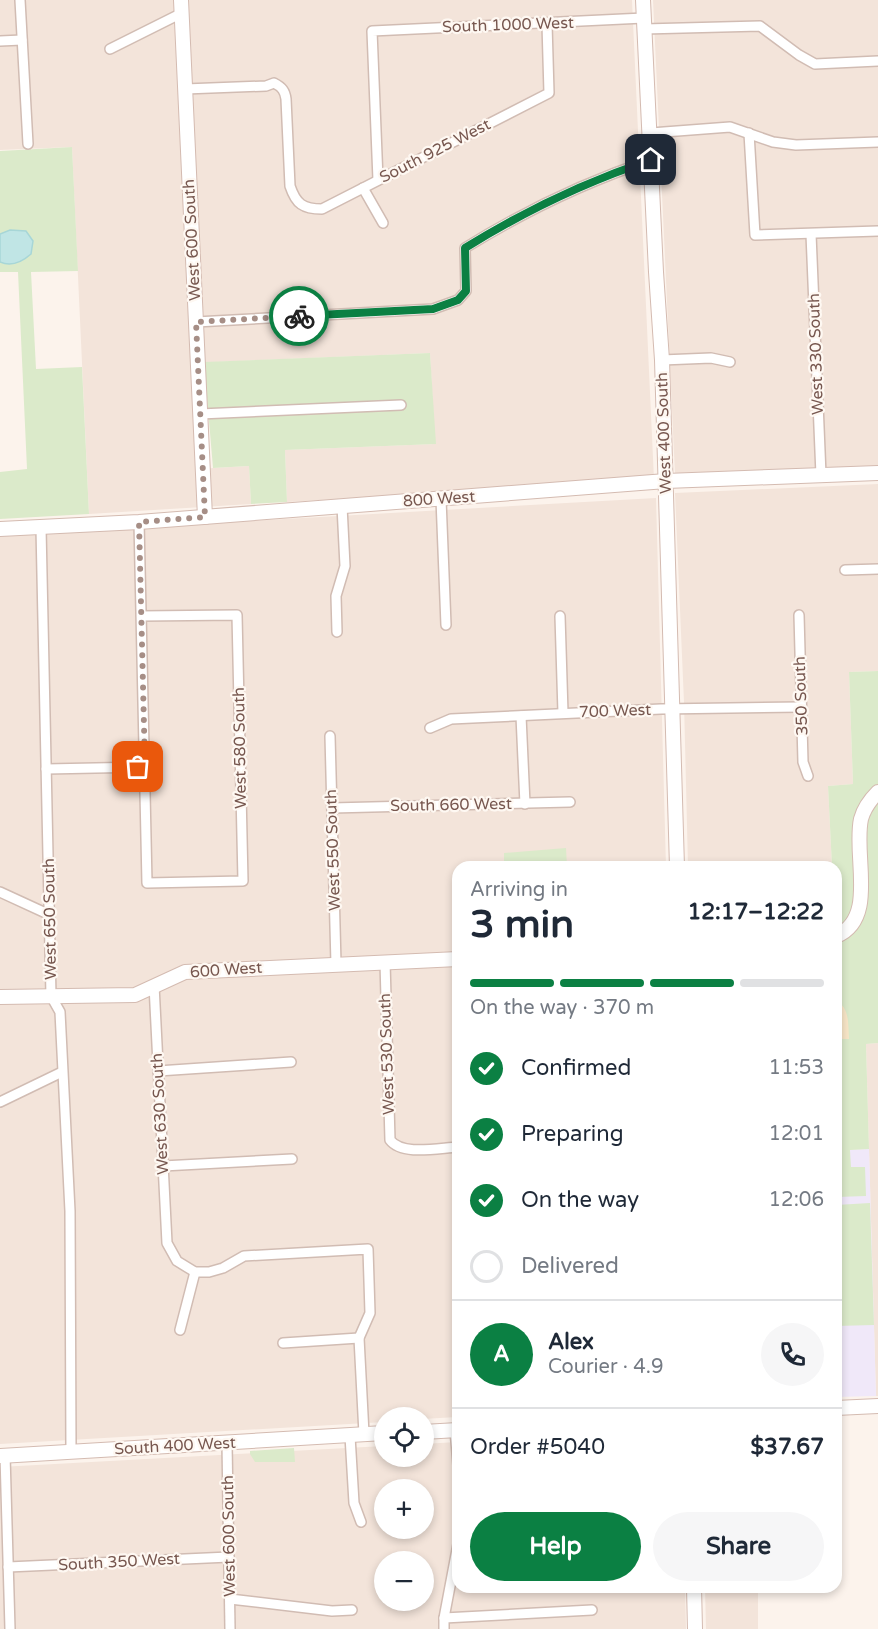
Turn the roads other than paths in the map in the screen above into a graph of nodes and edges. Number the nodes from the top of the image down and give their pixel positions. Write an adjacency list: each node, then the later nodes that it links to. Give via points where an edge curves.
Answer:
1 (20, 0): 6 (street)
2 (643, 0): 5 (street, West 400 South)
3 (181, 6): 8 (street); 10 (street, West 600 South)
4 (547, 24): 5 (street, South 1000 West); 16 (street, South 925 West, via 549,93); 16 (street, South 1000 West, via 372,31)
5 (644, 24): 9 (street, South 1000 West, via 760,26 815,64); 11 (street, West 400 South)
6 (22, 40): 7 (street); 14 (street)
7 (0, 41)
8 (110, 49)
9 (878, 61)
10 (185, 89): 17 (street, South 925 West, via 274,83 285,92 290,186 294,197 310,209 322,209); 21 (street, West 600 South)
11 (651, 133): 12 (street, via 730,127); 15 (street, West 400 South)
12 (749, 133): 13 (street, via 796,145); 20 (street, via 755,235)
13 (878, 142)
14 (28, 144)
15 (651, 160): 21 (street, via 558,197 465,248 466,291 458,300 433,309); 22 (street, West 400 South)
16 (378, 180): 17 (street, South 925 West)
17 (363, 188): 18 (street)
18 (383, 222)
19 (878, 231): 20 (street)
20 (811, 234): 27 (street, West 330 South)
21 (196, 322): 25 (street, West 600 South)
22 (662, 360): 23 (street, via 711,358); 28 (street, West 400 South)
23 (730, 362)
24 (401, 405): 25 (street)
25 (200, 414): 31 (street, West 600 South)
26 (878, 473): 27 (street, 800 West)
27 (821, 475): 28 (street, 800 West)
28 (666, 481): 29 (street, 800 West); 43 (street, West 400 South)
29 (441, 500): 30 (street, 800 West); 40 (street)
30 (342, 506): 31 (street, 800 West); 41 (street, via 345,566 336,596)
31 (205, 517): 32 (street, 800 West)
32 (139, 522): 33 (street, 800 West); 38 (street)
33 (41, 528): 34 (street, 800 West); 49 (street, West 650 South)
34 (0, 529)
35 (878, 569): 36 (street)
36 (845, 570)
37 (799, 615): 42 (street, 350 South)
38 (141, 616): 48 (street); 48 (street, West 580 South, via 237,615 243,881 147,883)
39 (560, 616): 44 (street)
40 (446, 625)
41 (337, 632)
42 (801, 707): 43 (street, 700 West); 50 (street, 350 South, via 803,762)
43 (671, 709): 44 (street, 700 West); 55 (street, West 400 South)
44 (563, 713): 45 (street, 700 West)
45 (520, 716): 46 (street, 700 West, via 451,719); 53 (street)
46 (430, 728)
47 (330, 736): 54 (street, West 550 South)
48 (145, 767): 49 (street)
49 (46, 769): 57 (street, West 650 South)
50 (808, 776)
51 (878, 792): 58 (street, via 861,818 861,912 852,927)
52 (570, 802): 53 (street, South 660 West)
53 (525, 804): 54 (street, South 660 West)
54 (332, 808): 61 (street, West 550 South)
55 (677, 861)
56 (0, 892): 57 (street)
57 (50, 915): 63 (street, West 650 South)
58 (842, 933)
59 (452, 958): 60 (street, 600 West)
60 (385, 962): 61 (street, 600 West); 69 (street, West 530 South, via 390,1140 402,1150)
61 (336, 964): 62 (street, 600 West, via 186,972)
62 (154, 985): 63 (street, 600 West, via 135,995); 66 (street, West 630 South)
63 (51, 996): 64 (street, 600 West); 67 (street, West 650 South, via 60,1012)
64 (0, 997)
65 (291, 1062): 66 (street)
66 (158, 1071): 71 (street, West 630 South)
67 (62, 1072): 68 (street); 83 (street, West 650 South, via 70,1211)
68 (0, 1102)
69 (452, 1147)
70 (292, 1159): 71 (street)
71 (163, 1166): 72 (street, West 630 South, via 167,1243 177,1261)
72 (195, 1272): 73 (street); 74 (street, via 223,1268 244,1256 368,1249 370,1313)
73 (180, 1330)
74 (359, 1338): 75 (street); 81 (street)
75 (283, 1343)
76 (878, 1406): 77 (street)
77 (842, 1408)
78 (452, 1430): 79 (street)
79 (434, 1431)
80 (374, 1434): 81 (street, South 400 West)
81 (357, 1435): 82 (street, South 400 West); 85 (street, via 354,1503)
82 (227, 1443): 83 (street, South 400 West); 86 (street, West 600 South)
83 (71, 1451): 84 (street, South 400 West)
84 (2, 1456): 87 (street)
85 (361, 1522)
86 (230, 1557): 87 (street, South 350 West); 90 (street, West 600 South)
87 (8, 1567): 94 (street)
88 (452, 1576): 93 (street)
89 (694, 1593): 97 (street)
90 (230, 1599): 91 (street); 95 (street, West 600 South)
91 (352, 1610)
92 (592, 1610): 93 (street)
93 (444, 1618): 96 (street)
94 (10, 1629)
95 (230, 1629)
96 (444, 1629)
97 (695, 1629)

